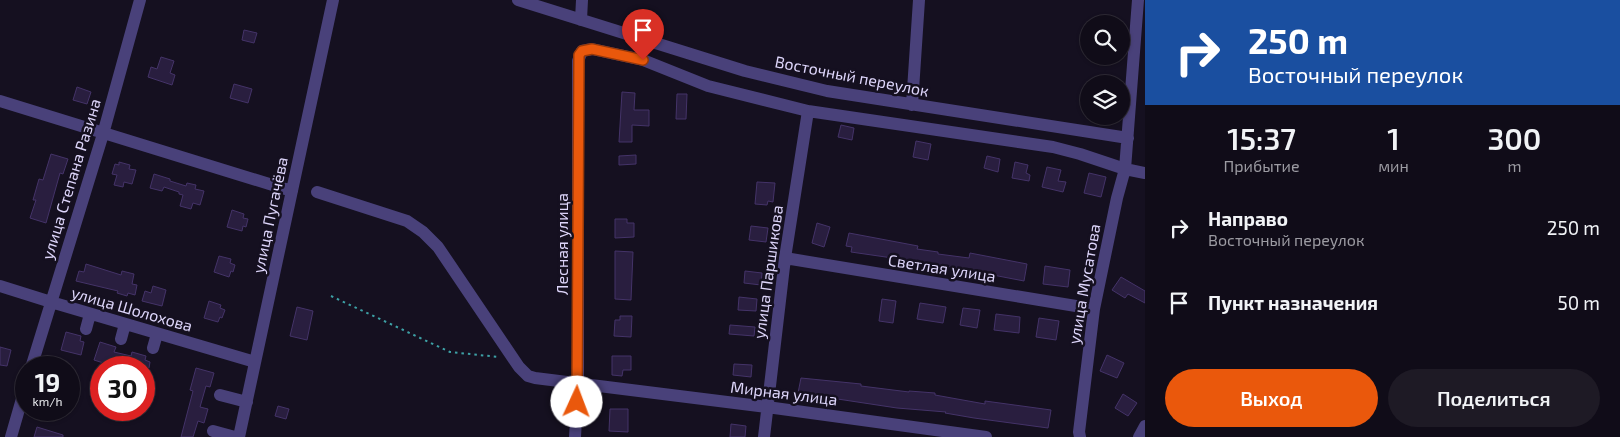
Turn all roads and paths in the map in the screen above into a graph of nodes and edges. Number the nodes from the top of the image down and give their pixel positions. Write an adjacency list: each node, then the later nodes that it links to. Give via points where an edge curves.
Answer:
1 (140, 0): 11 (street, улица Степана Разина)
2 (333, 0): 15 (street, улица Пугачёва)
3 (518, 0): 7 (street, Восточный переулок)
4 (582, 0): 7 (street)
5 (919, 0): 9 (street)
6 (1138, 0): 12 (street, улица Мусатова)
7 (581, 20): 9 (street, Восточный переулок, via 745,71 827,91)
8 (0, 102): 11 (street)
9 (912, 105): 12 (street, Восточный переулок)
10 (808, 111): 13 (street, via 1053,147); 17 (street, улица Паршикова); 31 (street, Лесная улица, via 708,86 643,60 592,49 582,51 578,61)
11 (103, 134): 15 (street); 20 (street, улица Степана Разина)
12 (1128, 138): 13 (street, улица Мусатова)
13 (1126, 170): 14 (street); 21 (street, улица Мусатова, via 1116,198)
14 (1145, 173)
15 (292, 191): 30 (street, улица Пугачёва)
16 (317, 192): 29 (street, Мирная улица, via 407,221 423,232 438,248)
17 (785, 258): 21 (street, Светлая улица); 34 (street, улица Паршикова)
18 (0, 286): 20 (street, улица Шолохова)
19 (331, 296): 29 (path, via 450,352)
20 (51, 302): 22 (street, улица Шолохова); 28 (street, улица Степана Разина)
21 (1094, 309): 44 (street, улица Мусатова)
22 (90, 314): 23 (street, улица Шолохова); 24 (street)
23 (125, 324): 25 (street, улица Шолохова); 26 (street)
24 (86, 329)
25 (157, 334): 27 (street); 30 (street, улица Шолохова)
26 (121, 339)
27 (153, 348)
28 (35, 356)
29 (514, 359): 31 (street, Мирная улица, via 528,376)
30 (255, 362): 33 (street, улица Пугачёва)
31 (578, 384): 34 (street, Мирная улица); 41 (street, Лесная улица)
32 (220, 395): 33 (street)
33 (246, 402): 40 (street, улица Пугачёва)
34 (767, 407): 42 (street, улица Паршикова); 43 (street, Мирная улица)
35 (16, 421): 38 (street)
36 (1145, 426): 45 (street)
37 (213, 431): 39 (street)
38 (11, 437)
39 (235, 437)
40 (239, 437)
41 (576, 437)
42 (764, 437)
43 (986, 437)
44 (1080, 437)
45 (1139, 437)

